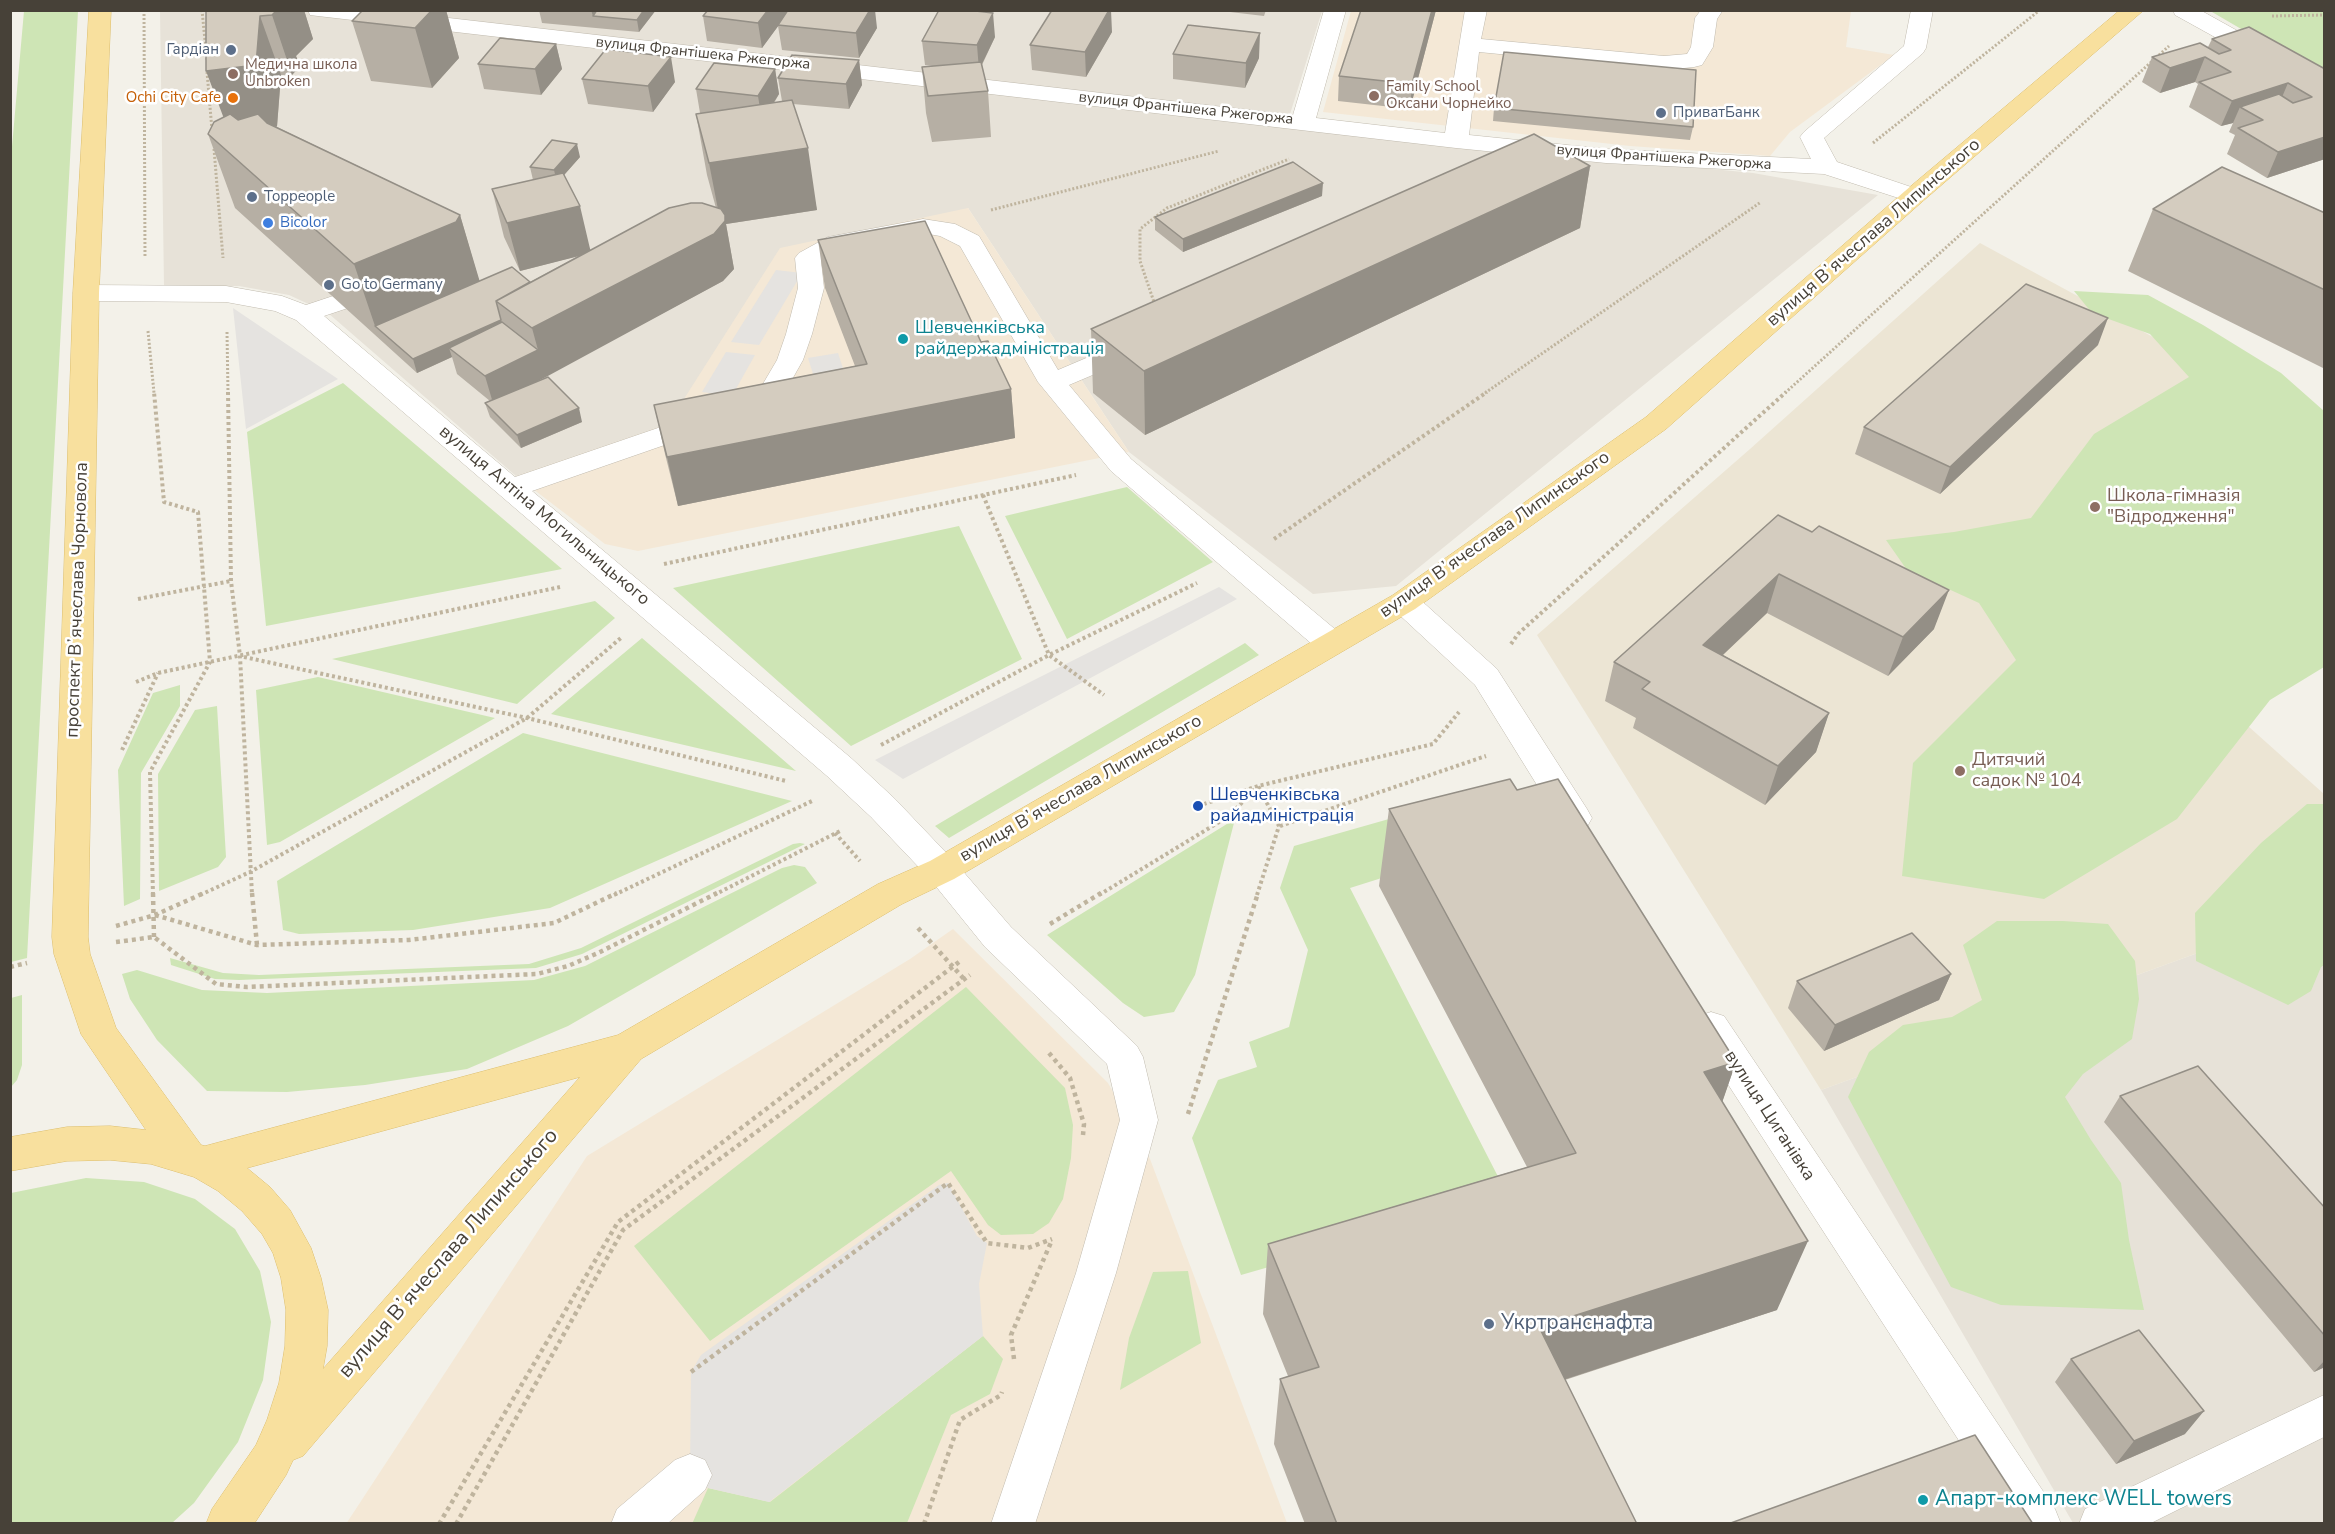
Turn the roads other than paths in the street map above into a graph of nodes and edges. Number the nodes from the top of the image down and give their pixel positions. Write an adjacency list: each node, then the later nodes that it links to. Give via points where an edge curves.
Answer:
1 (100, 10): 17 (main road, проспект Вʼячеслава Чорновола)
2 (318, 10): 11 (street, вулиця Франтішека Ржегоржа)
3 (1335, 10): 11 (street, вулиця Франтішека Ржегоржа)
4 (1476, 10): 9 (street)
5 (1713, 10): 9 (street, via 1706,18 1702,47 1694,60 1664,63)
6 (1922, 10): 14 (street, via 1915,48 1812,137)
7 (2134, 10): 16 (main road, вулиця Вʼячеслава Липинського)
8 (2183, 10): 10 (street)
9 (1468, 44): 12 (street)
10 (2325, 88)
11 (1303, 122): 12 (street, вулиця Франтішека Ржегоржа)
12 (1456, 141): 13 (street, вулиця Франтішека Ржегоржа)
13 (1606, 156): 14 (street, вулиця Франтішека Ржегоржа); 15 (street)
14 (1827, 167): 16 (street, вулиця Франтішека Ржегоржа)
15 (1562, 174)
16 (1914, 196): 23 (main road, вулиця Вʼячеслава Липинського, via 1656,423)
17 (86, 293): 19 (street, вулиця Антіна Могильницького, via 226,294 282,304); 30 (main road, проспект Вʼячеслава Чорновола, via 72,954 100,1034)
18 (339, 302): 19 (street)
19 (305, 314): 22 (street, вулиця Антіна Могильницького)
20 (1166, 335): 21 (street)
21 (1052, 382): 22 (street, via 970,241 946,230 923,226 837,242 808,258 811,288 799,334 790,360 767,400); 24 (street, via 1120,465)
22 (511, 488): 26 (street, вулиця Антіна Могильницького, via 840,767)
23 (1404, 603): 24 (main road, вулиця Вʼячеслава Липинського); 25 (street, via 1486,677)
24 (1331, 643): 26 (main road, вулиця Вʼячеслава Липинського)
25 (1590, 841)
26 (942, 870): 28 (main road, вулиця Вʼячеслава Липинського, via 896,891); 36 (street, вулиця Антіна Могильницького, via 1011,948 1124,1057 1139,1120 1096,1273)
27 (1692, 999): 37 (street, вулиця Циганівка)
28 (628, 1048): 30 (main road, вулиця Вʼячеслава Липинського); 32 (main road, вулиця Вʼячеслава Липинського)
29 (10, 1154): 30 (main road, проспект Вʼячеслава Чорновола, via 67,1144 110,1143 151,1147)
30 (196, 1160): 32 (main road, проспект Вʼячеслава Чорновола, via 232,1179 256,1199 291,1248 301,1278 307,1311 300,1383)
31 (2325, 1415): 38 (street)
32 (271, 1460): 33 (main road, проспект Вʼячеслава Чорновола)
33 (228, 1524)
34 (633, 1524): 35 (street, via 690,1475)
35 (667, 1524)
36 (1013, 1524)
37 (2039, 1524)
38 (2101, 1524)

